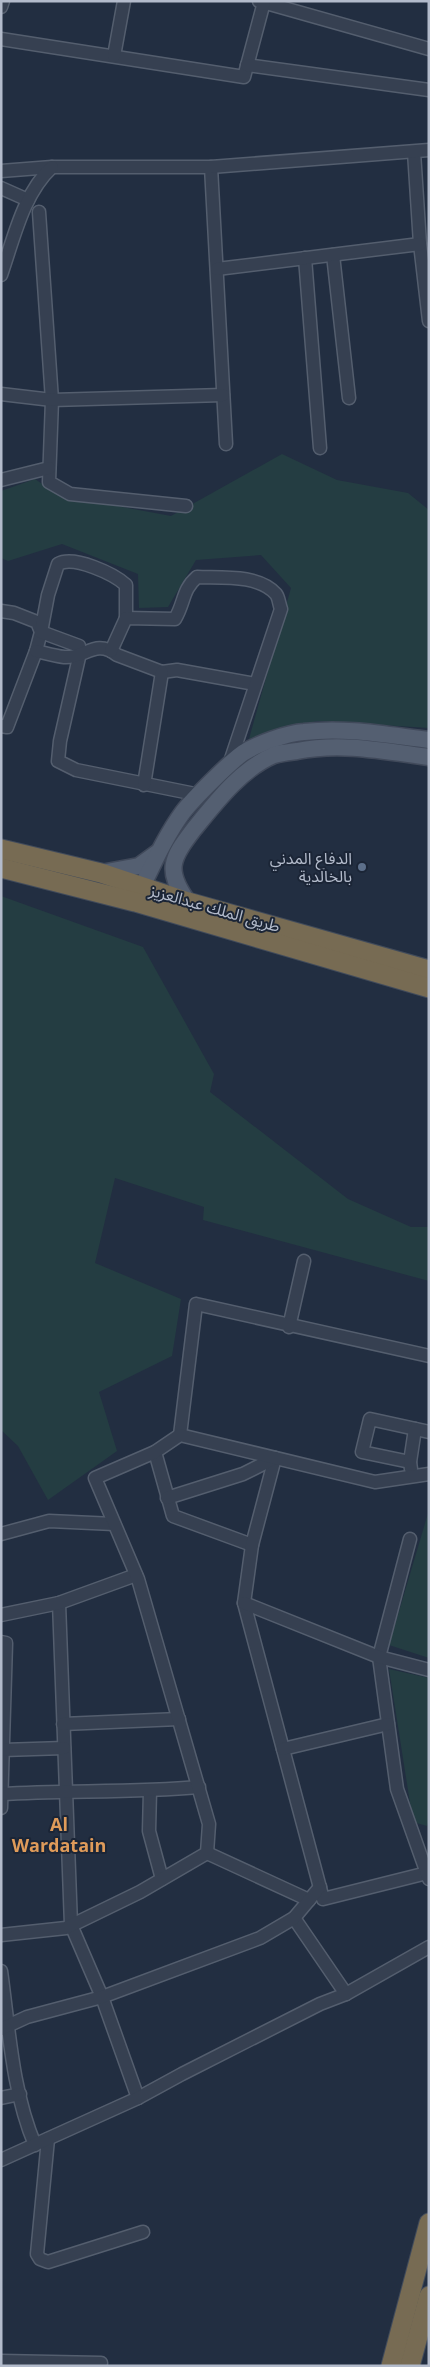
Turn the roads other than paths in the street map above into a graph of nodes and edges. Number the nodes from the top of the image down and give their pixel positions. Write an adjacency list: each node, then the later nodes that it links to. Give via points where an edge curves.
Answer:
1 (3, 1): 4 (street)
2 (124, 1): 7 (street)
3 (262, 2): 6 (street); 8 (street)
4 (1, 7)
5 (1, 39): 7 (street)
6 (429, 49)
7 (114, 56): 8 (street, via 244,77)
8 (247, 65): 9 (street)
9 (429, 90)
10 (429, 150): 11 (street)
11 (414, 152): 13 (street); 18 (street)
12 (52, 166): 13 (street); 14 (street); 16 (street, via 40,178)
13 (211, 167): 22 (street)
14 (1, 171)
15 (1, 188): 16 (street)
16 (28, 200): 23 (street)
17 (39, 212): 28 (street)
18 (420, 244): 19 (street); 21 (street)
19 (332, 255): 20 (street); 27 (street)
20 (305, 258): 22 (street); 30 (street)
21 (426, 267): 24 (street)
22 (217, 269): 26 (street)
23 (1, 275)
24 (429, 321)
25 (1, 394): 28 (street)
26 (223, 395): 28 (street); 29 (street)
27 (349, 398)
28 (52, 400): 31 (street)
29 (226, 444)
30 (320, 448)
31 (50, 468): 32 (street); 33 (street, via 49,482 70,494)
32 (1, 480)
33 (186, 506)
34 (1, 610): 36 (street, via 37,622)
35 (126, 618): 36 (street, via 126,585 116,576 64,561 58,564 53,577); 38 (street); 41 (street, via 175,619 182,607 187,585 197,577 235,578 265,585 277,596 281,609)
36 (41, 632): 37 (street); 39 (street, via 79,646)
37 (36, 650): 39 (street, via 65,658); 42 (street, via 7,727)
38 (111, 651): 39 (street, via 94,647); 40 (street)
39 (80, 654): 46 (street, via 58,761 76,770)
40 (162, 672): 41 (street, via 177,670); 46 (street)
41 (255, 684): 45 (street)
42 (1, 726)
43 (429, 740): 45 (main road, via 340,730 303,732 286,735 244,753)
44 (429, 757): 50 (main road, via 350,746 327,746 275,755 248,771 218,798)
45 (229, 767): 47 (main road)
46 (144, 785): 47 (street)
47 (200, 795): 48 (main road, via 184,810)
48 (163, 846): 52 (main road, via 139,866); 53 (main road)
49 (1, 849): 52 (highway, طريق الملك عبدالعزيز)
50 (176, 856): 53 (main road); 54 (main road, via 172,868 174,880)
51 (1, 868): 53 (highway, طريق الملك عبدالعزيز)
52 (101, 873): 53 (highway, طريق الملك عبدالعزيز)
53 (146, 897): 54 (highway, طريق الملك عبدالعزيز); 56 (highway, طريق الملك عبدالعزيز)
54 (188, 902): 55 (highway, طريق الملك عبدالعزيز)
55 (429, 970)
56 (429, 988)
57 (304, 1260): 58 (street)
58 (289, 1327): 59 (street); 62 (street, via 196,1304)
59 (429, 1356)
60 (415, 1429): 61 (street); 65 (street); 65 (street, via 370,1419 362,1452)
61 (429, 1432)
62 (180, 1435): 63 (street); 64 (street)
63 (155, 1452): 68 (street); 69 (street, via 95,1478)
64 (275, 1458): 67 (street, via 375,1482); 68 (street, via 242,1474); 72 (street)
65 (410, 1462): 67 (street)
66 (429, 1474): 67 (street)
67 (413, 1477)
68 (168, 1498): 72 (street, via 173,1516)
69 (114, 1524): 70 (street, via 49,1520); 73 (street)
70 (1, 1534)
71 (410, 1539): 78 (street)
72 (252, 1545): 75 (street)
73 (136, 1575): 74 (street); 80 (street)
74 (59, 1603): 76 (street); 82 (street)
75 (244, 1603): 78 (street); 85 (street)
76 (1, 1615)
77 (1, 1642): 81 (street, via 6,1643)
78 (379, 1657): 79 (street); 83 (street)
79 (429, 1670)
80 (179, 1719): 82 (street); 87 (street)
81 (3, 1720): 86 (street)
82 (63, 1724): 84 (street)
83 (388, 1724): 85 (street); 93 (street, via 397,1789)
84 (64, 1748): 86 (street); 88 (street)
85 (283, 1749): 95 (street)
86 (3, 1750): 90 (street)
87 (200, 1787): 89 (street); 92 (street, via 209,1824)
88 (66, 1791): 89 (street); 90 (street); 98 (street)
89 (150, 1792): 94 (street, via 149,1831)
90 (2, 1794): 91 (street)
91 (1, 1808)
92 (207, 1854): 94 (street); 96 (street)
93 (428, 1876): 95 (street, via 323,1899)
94 (162, 1879): 98 (street)
95 (320, 1887): 96 (street)
96 (309, 1900): 97 (street)
97 (294, 1918): 102 (street); 103 (street, via 260,1938)
98 (71, 1925): 99 (street); 103 (street)
99 (1, 1935)
100 (429, 1947): 102 (street)
101 (1, 1971): 104 (street)
102 (346, 1994): 107 (street, via 320,2004)
103 (102, 1997): 104 (street, via 27,2017); 107 (street)
104 (5, 2028): 105 (street)
105 (20, 2094): 106 (street); 109 (street, via 25,2121)
106 (1, 2098)
107 (138, 2098): 108 (street)
108 (48, 2139): 109 (street); 112 (street, via 36,2254 40,2259 48,2262)
109 (35, 2145): 110 (street)
110 (1, 2160)
111 (429, 2223): 116 (highway)
112 (143, 2232)
113 (429, 2296): 117 (highway)
114 (1, 2361): 115 (street)
115 (101, 2363)
116 (391, 2366)
117 (410, 2366)

